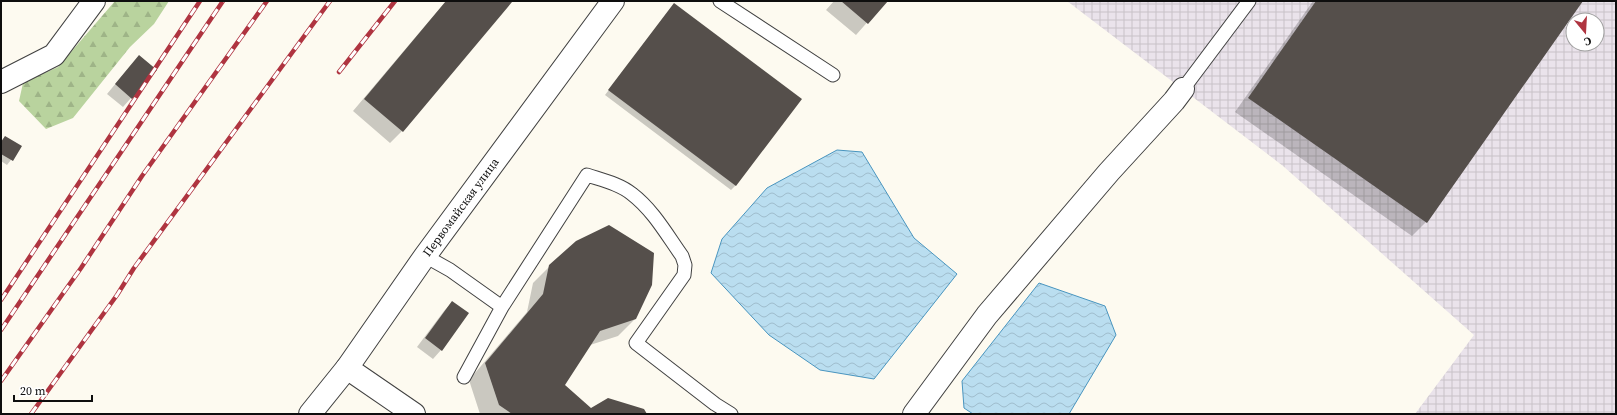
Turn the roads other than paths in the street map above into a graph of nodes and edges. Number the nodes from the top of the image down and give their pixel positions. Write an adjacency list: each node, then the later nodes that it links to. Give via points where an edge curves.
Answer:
1 (94, 1): 6 (street, via 54,55)
2 (613, 1): 8 (street, Первомайская улица)
3 (720, 1): 5 (lane)
4 (1249, 1): 7 (lane)
5 (833, 76)
6 (1, 82)
7 (1183, 89): 15 (street, via 987,315)
8 (425, 256): 9 (lane, via 450,270); 10 (street, Первомайская улица)
9 (502, 307): 11 (lane); 14 (lane, via 587,174 610,183 631,193 646,207 682,256 685,265 684,275 636,343)
10 (347, 368): 12 (street, Первомайская улица); 13 (street)
11 (464, 377)
12 (310, 414)
13 (414, 414)
14 (731, 414)
15 (914, 414)

